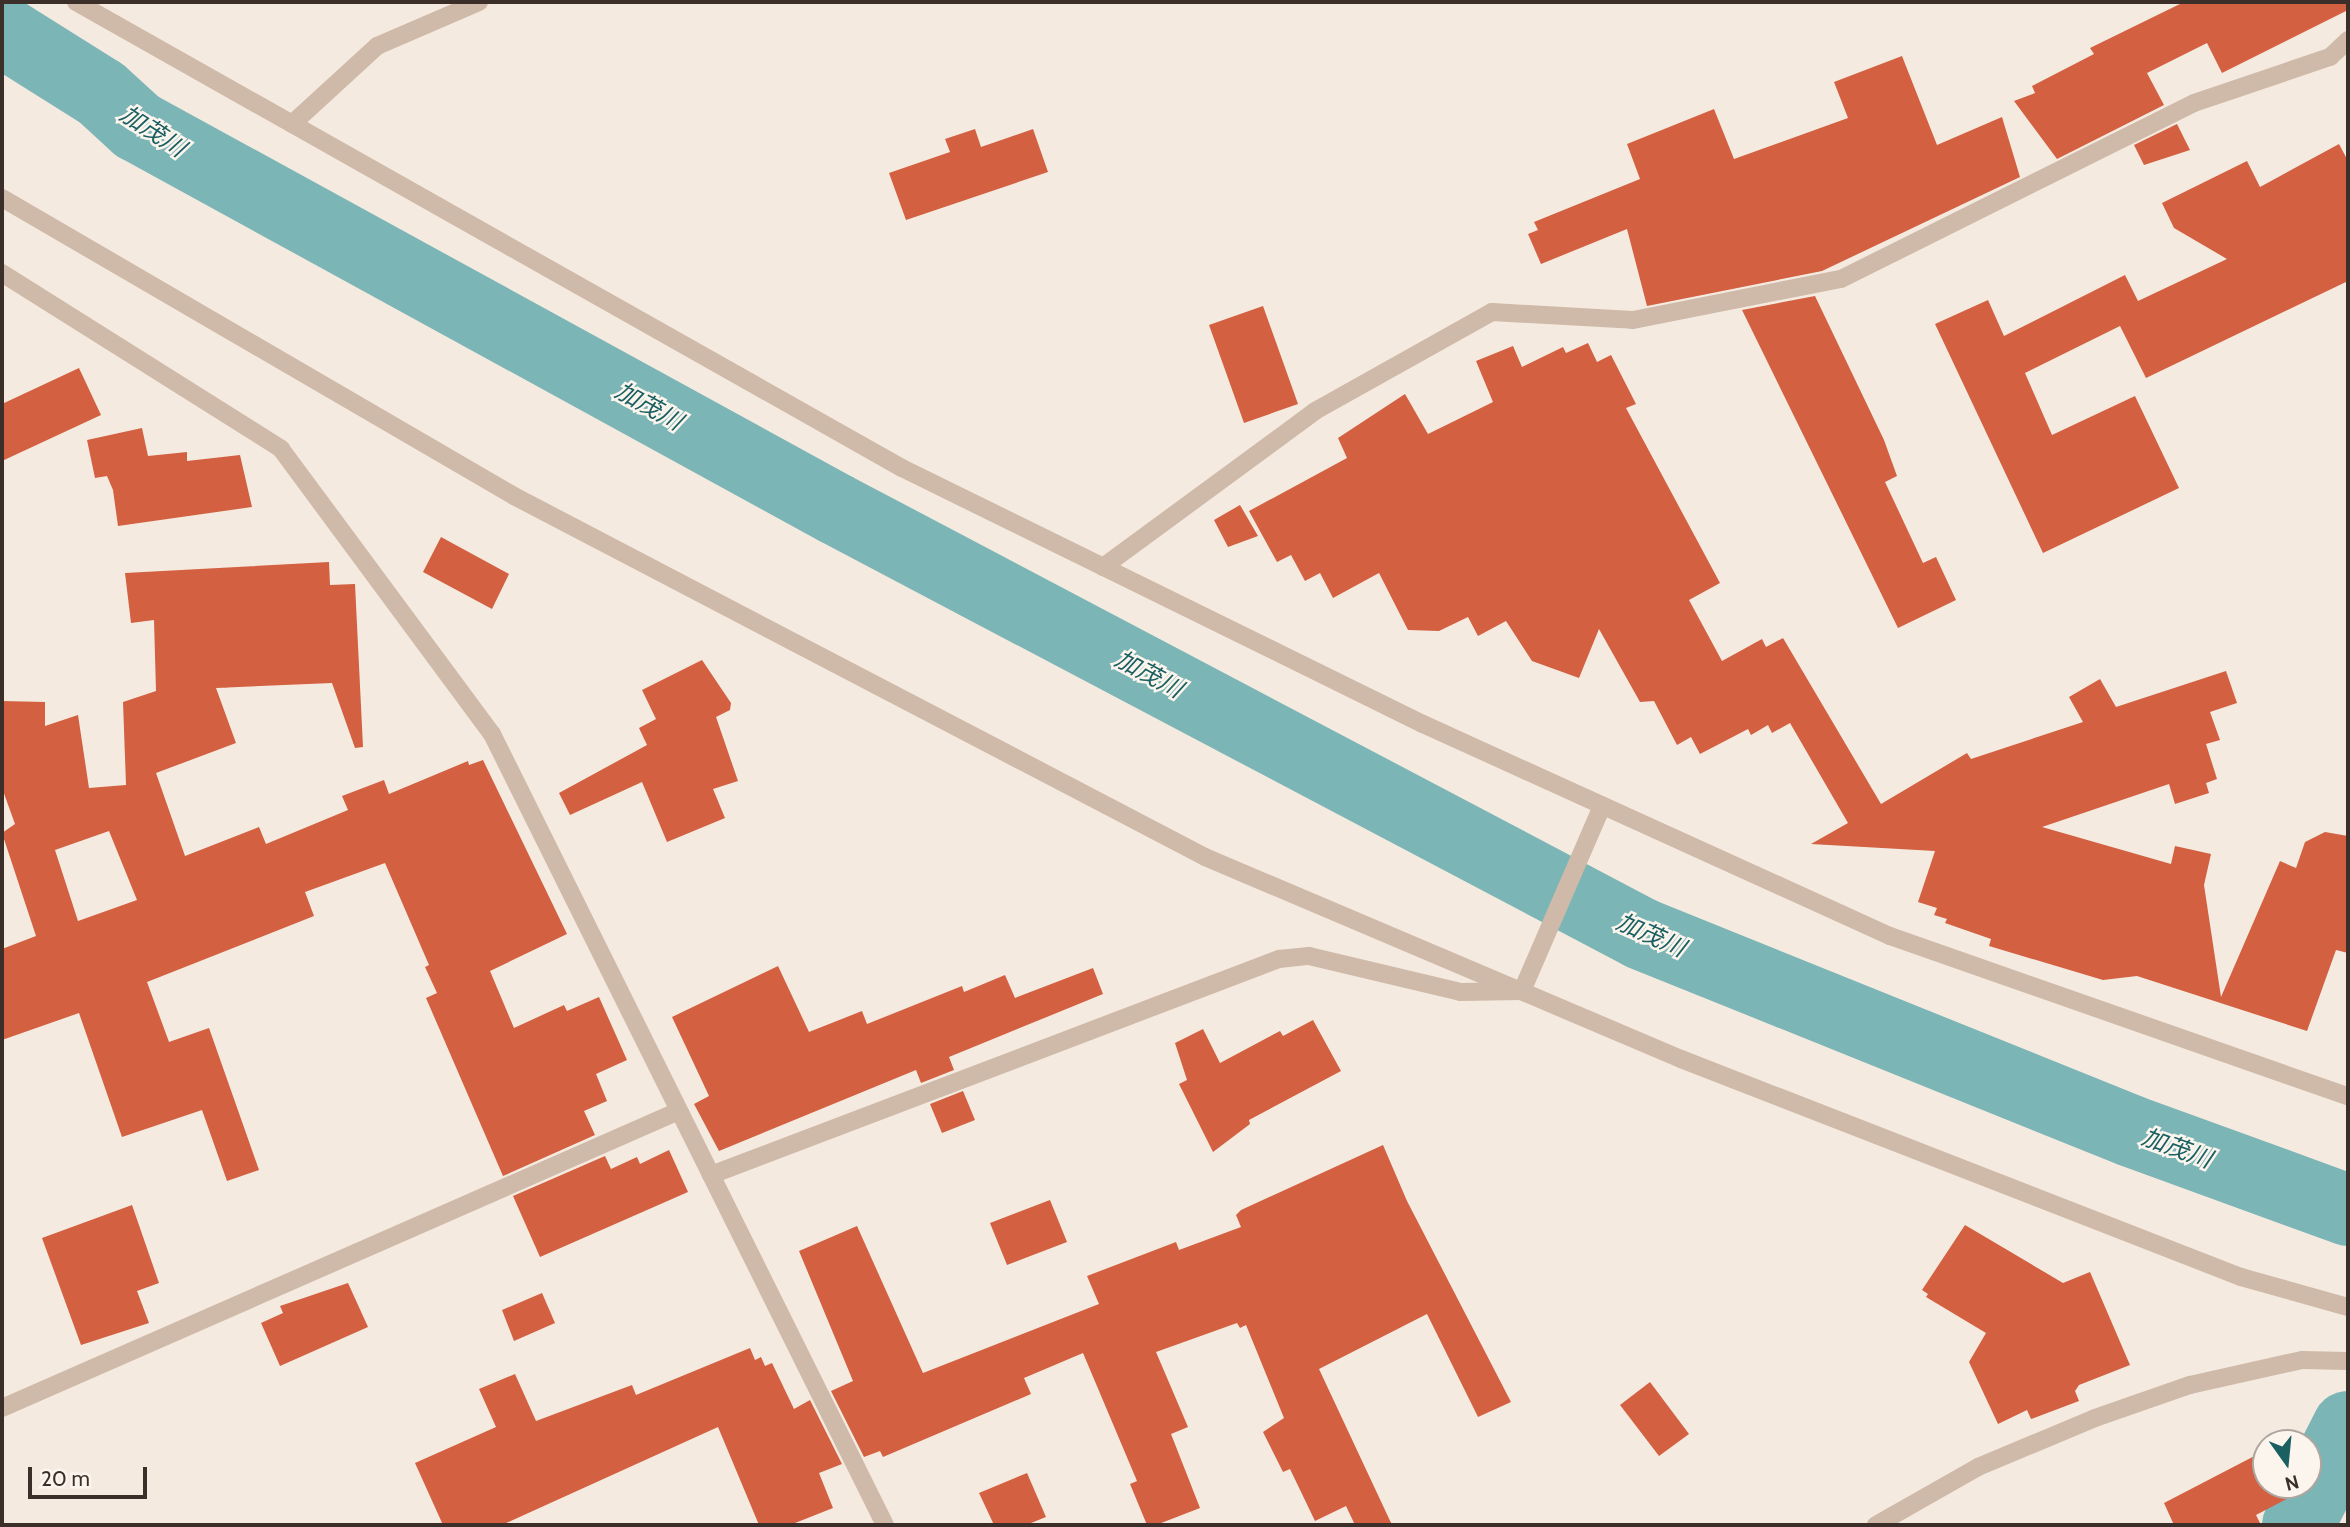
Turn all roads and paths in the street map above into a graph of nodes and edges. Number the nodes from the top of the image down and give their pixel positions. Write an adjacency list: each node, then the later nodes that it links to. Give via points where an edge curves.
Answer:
1 (76, 2): 4 (street)
2 (479, 2): 4 (street, via 377,46)
3 (2348, 40): 7 (street, via 2330,57 2194,103 1841,279 1633,320 1492,313 1315,411)
4 (292, 124): 7 (street, via 902,468)
5 (2, 198): 9 (street, via 514,496 1156,832)
6 (3, 276): 11 (street, via 281,449 492,734)
7 (1103, 567): 8 (street)
8 (1602, 806): 9 (street); 10 (street, via 1889,936)
9 (1522, 991): 12 (street, via 1461,992 1309,956 1279,959); 13 (street, via 1681,1059 2241,1277)
10 (2348, 1096)
11 (679, 1111): 12 (street); 15 (street)
12 (711, 1175): 16 (street)
13 (2348, 1307)
14 (2348, 1361): 17 (street, via 2302,1360 2190,1385 2095,1418 1978,1467)
15 (2, 1408)
16 (885, 1525)
17 (1876, 1525)

